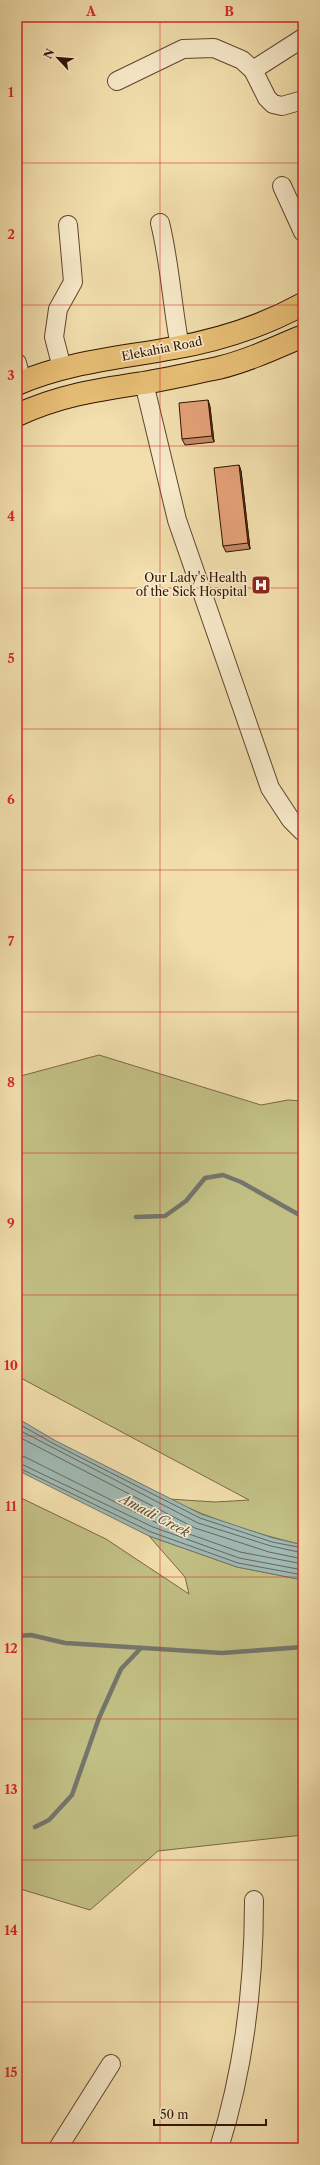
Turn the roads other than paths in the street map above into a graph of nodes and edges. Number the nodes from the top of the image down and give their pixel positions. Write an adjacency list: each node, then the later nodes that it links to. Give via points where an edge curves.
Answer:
1 (303, 38): 2 (street)
2 (253, 70): 3 (street, via 242,60 214,48 183,49); 4 (street, via 267,98 273,104 282,106)
3 (117, 81)
4 (303, 100)
5 (282, 186): 8 (street)
6 (160, 222): 11 (street, via 166,244)
7 (68, 225): 12 (street, via 73,282 58,309 54,337)
8 (303, 232)
9 (303, 304): 11 (main road, Elekahia Road, via 259,325)
10 (303, 336): 14 (main road, via 265,353 220,367)
11 (180, 347): 12 (main road, Elekahia Road)
12 (62, 368): 13 (main road, Elekahia Road)
13 (19, 376)
14 (144, 383): 15 (main road, via 100,388 61,397); 16 (street, via 177,520 270,788 291,820)
15 (17, 415)
16 (303, 832)
17 (254, 1900): 20 (street, via 250,1989 232,2107)
18 (111, 2064): 19 (street)
19 (58, 2148)
20 (219, 2148)

